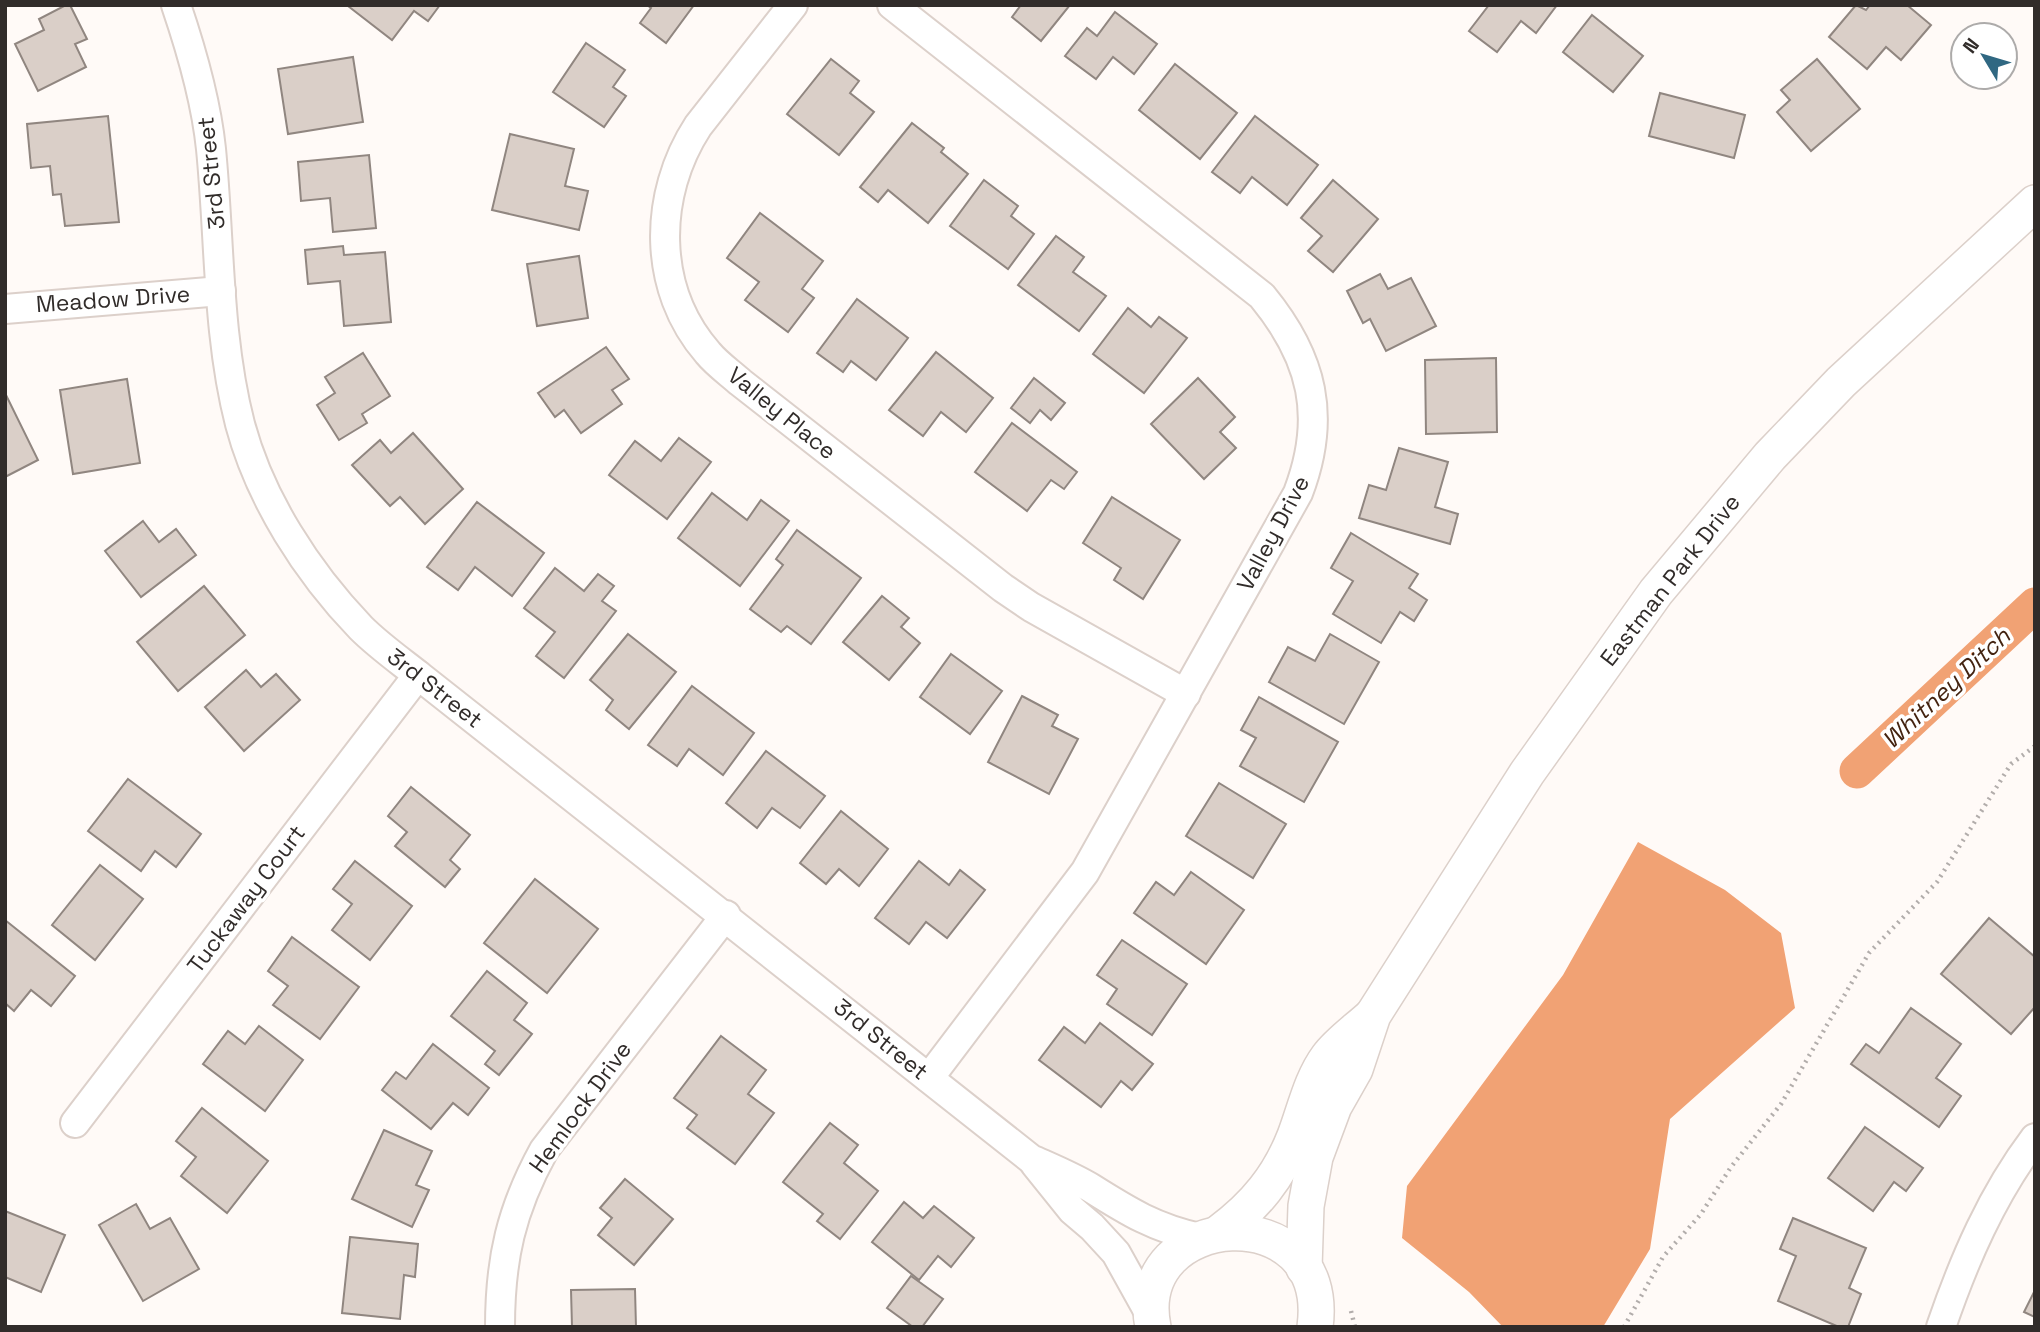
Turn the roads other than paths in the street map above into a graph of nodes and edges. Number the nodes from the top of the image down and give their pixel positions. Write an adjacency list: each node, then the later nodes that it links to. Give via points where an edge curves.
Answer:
1 (176, 5): 5 (street, 3rd Street, via 206,116)
2 (793, 5): 8 (street, Valley Place, via 698,126 671,188 664,253 685,319 708,353 740,382 1003,588)
3 (892, 5): 8 (street, Valley Drive, via 1262,296 1303,362 1314,401 1307,470)
4 (2035, 203): 10 (street, Eastman Park Drive, via 1840,382 1689,551 1527,773)
5 (221, 291): 6 (street, Meadow Drive); 7 (street, 3rd Street, via 240,425 267,495 293,540 362,629)
6 (5, 309)
7 (418, 675): 9 (street, 3rd Street); 12 (street, Tuckaway Court)
8 (1186, 694): 11 (street, Valley Drive, via 1073,890)
9 (726, 915): 11 (street, 3rd Street); 19 (street, Hemlock Drive, via 544,1150 527,1180 503,1258)
10 (1373, 1015): 15 (street, Eastman Park Drive, via 1328,1056 1286,1158 1269,1187 1245,1214); 16 (street, Eastman Park Drive, via 1355,1069 1334,1106 1315,1157 1306,1206)
11 (929, 1078): 14 (street, 3rd Street)
12 (75, 1123)
13 (2035, 1138): 20 (street, via 1989,1210 1961,1269)
14 (1031, 1159): 15 (street, 3rd Street, via 1090,1187 1139,1219 1169,1231); 17 (street, 3rd Street, via 1072,1210 1116,1253)
15 (1210, 1235): 16 (street, via 1241,1231 1265,1236); 17 (street, Eastman Park Drive, via 1179,1251 1164,1270 1154,1292)
16 (1304, 1268): 18 (street)
17 (1152, 1322)
18 (1318, 1322)
19 (500, 1327)
20 (1941, 1327)

